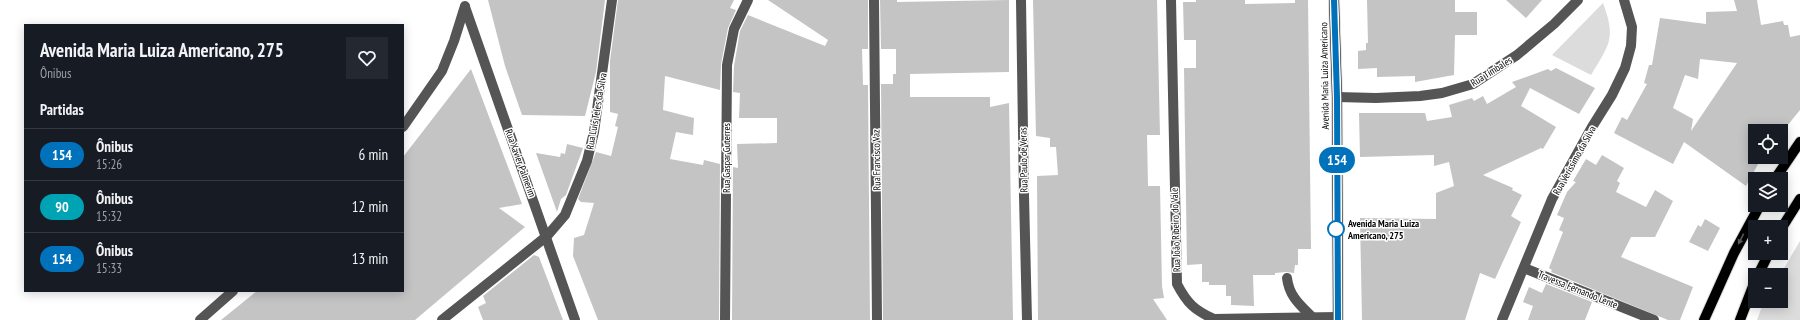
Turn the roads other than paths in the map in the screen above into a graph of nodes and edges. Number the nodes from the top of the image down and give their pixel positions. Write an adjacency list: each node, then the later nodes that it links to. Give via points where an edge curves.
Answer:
1 (612, 0): 17 (street, Rua Luís Teles da Silva, via 601,87 587,161 565,215)
2 (748, 0): 27 (street, Rua Gaspar Guterres, via 734,30 727,65)
3 (874, 0): 28 (street, Rua Francisco Vaz)
4 (1021, 0): 29 (street, Rua Paulo de Veras)
5 (1170, 0): 22 (street, Rua João Ribeiro do Vale, via 1177,284 1185,299 1198,312 1214,319)
6 (1334, 0): 10 (main road, Avenida Maria Luiza Americano)
7 (1578, 0): 10 (street, Rua Timbales, via 1517,55 1473,84 1420,96)
8 (1624, 0): 18 (street, Rua Veríssimo da Silva, via 1632,27 1631,46 1625,68 1552,199)
9 (465, 3): 11 (street, via 442,71); 17 (street, Rua Xavier Palmerim)
10 (1337, 97): 23 (main road, Avenida Maria Luiza Americano)
11 (404, 126)
12 (1800, 142): 13 (main road)
13 (1780, 172)
14 (1800, 199): 16 (main road)
15 (1756, 212): 32 (main road, one-way to 32, via 1734,253)
16 (1787, 220)
17 (547, 236): 25 (street, Rua Luís Teles da Silva); 26 (street, Rua Xavier Palmerim)
18 (1524, 268): 30 (street, Rua Veríssimo da Silva); 31 (street, Travessa Fernando Lente)
19 (1287, 278): 22 (street, via 1292,296)
20 (232, 292): 24 (street)
21 (1748, 299): 33 (main road)
22 (1312, 317): 23 (street, Rua João Ribeiro do Vale)
23 (1338, 318)
24 (200, 320)
25 (442, 320)
26 (575, 320)
27 (725, 320)
28 (877, 320)
29 (1027, 320)
30 (1502, 320)
31 (1654, 320)
32 (1704, 320)
33 (1740, 320)

